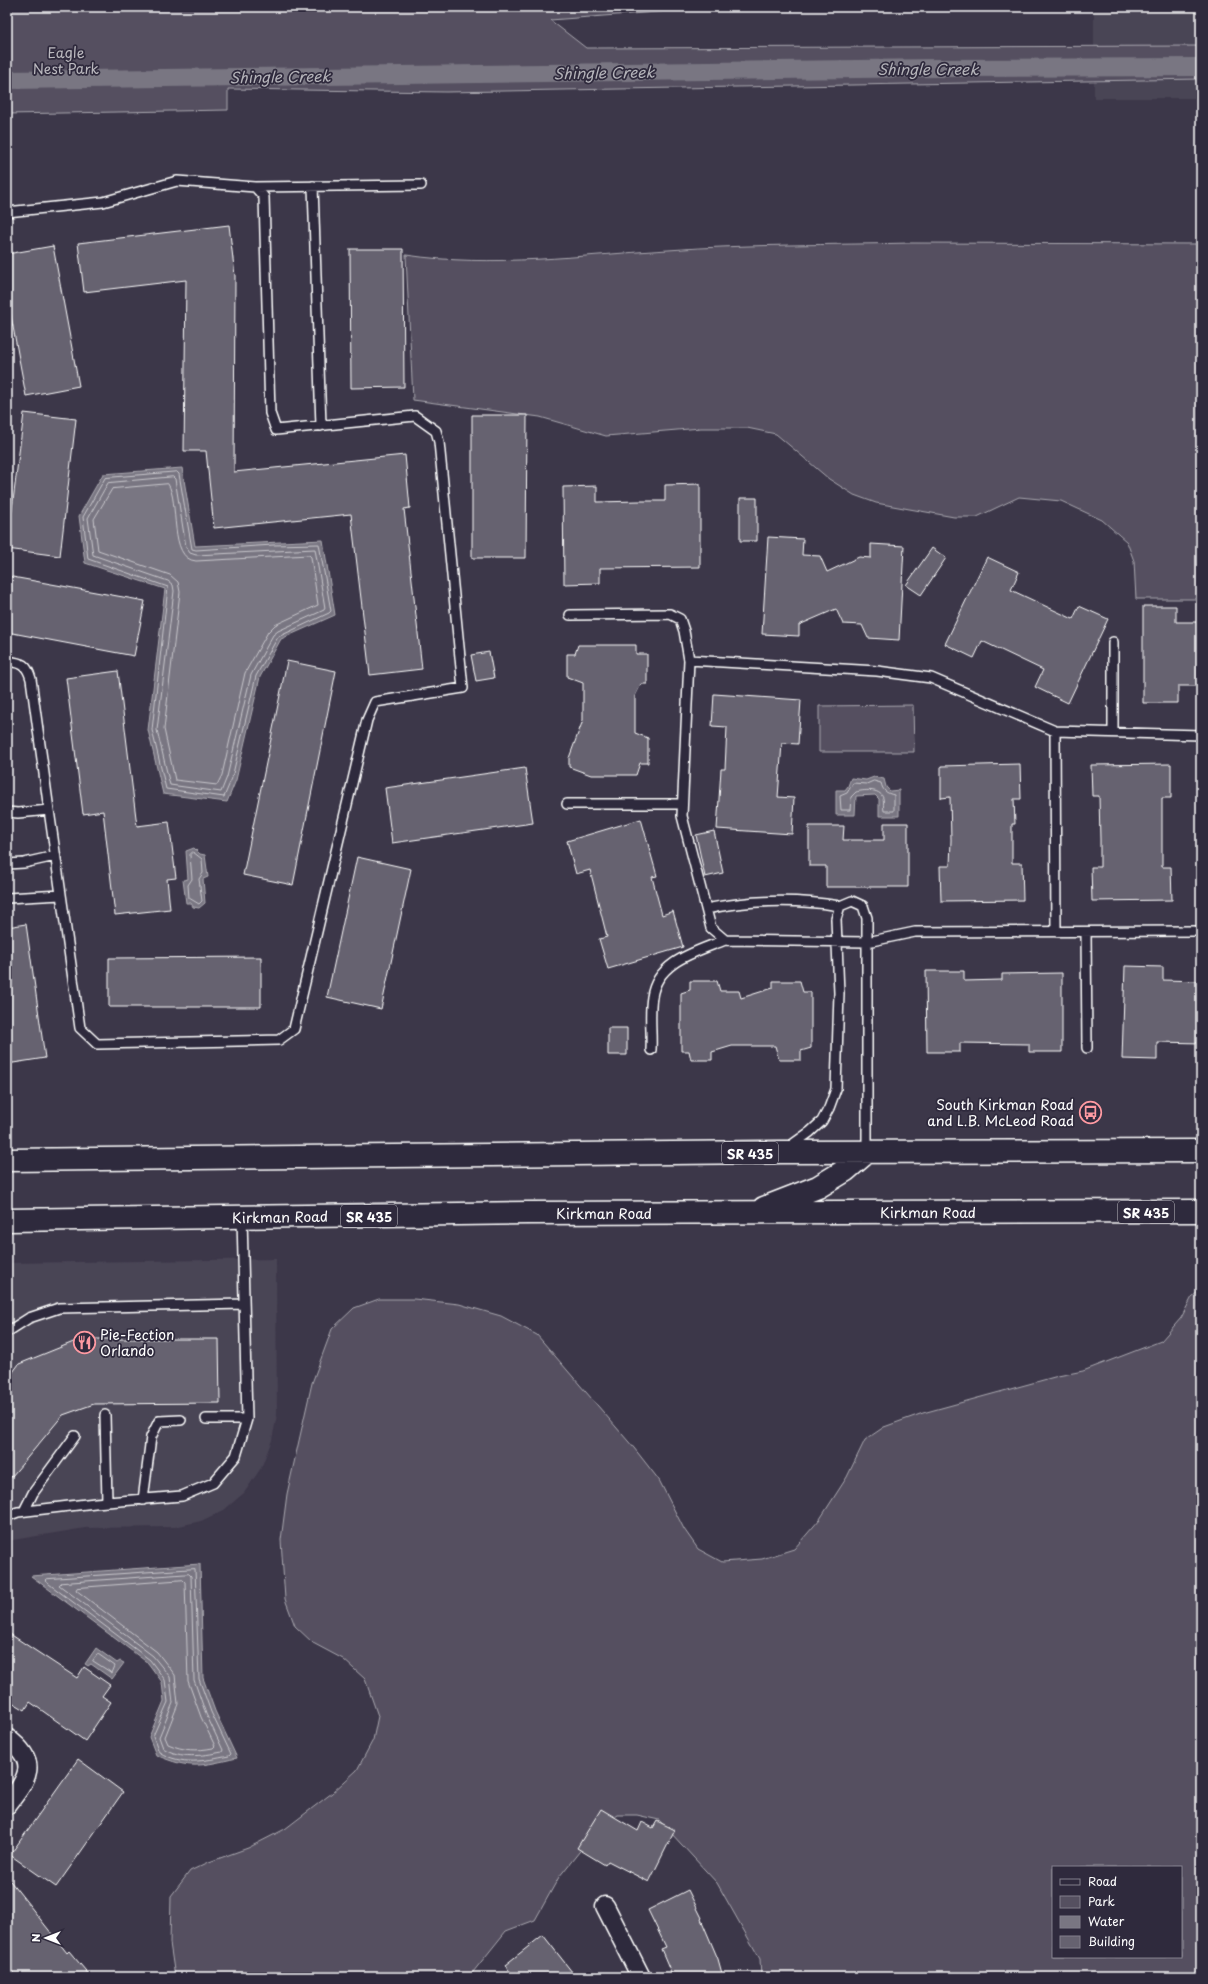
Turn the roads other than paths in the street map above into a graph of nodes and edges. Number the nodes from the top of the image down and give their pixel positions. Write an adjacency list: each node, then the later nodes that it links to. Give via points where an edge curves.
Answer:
1 (422, 185): 3 (lane)
2 (255, 186): 3 (lane); 4 (lane, via 177,181 103,202); 5 (lane, via 264,197 270,413 276,430)
3 (313, 186): 5 (lane)
4 (7, 212)
5 (321, 426): 19 (lane, via 416,416 436,431 463,688 375,702 367,720 294,1029 279,1040 97,1044 80,1028)
6 (570, 615): 8 (lane, via 670,614 680,619)
7 (1113, 642): 11 (lane)
8 (689, 660): 10 (lane, via 877,671 931,678); 14 (lane)
9 (7, 661): 15 (lane, via 20,662 28,669 31,679)
10 (1055, 731): 11 (lane); 24 (lane)
11 (1113, 732): 12 (lane)
12 (1201, 735)
13 (567, 804): 14 (lane)
14 (682, 804): 22 (lane, via 682,816)
15 (49, 810): 16 (lane); 17 (lane)
16 (7, 812)
17 (55, 856): 18 (lane); 19 (lane)
18 (7, 864)
19 (61, 895): 20 (lane)
20 (7, 898)
21 (840, 906): 22 (lane, via 811,902 734,904); 27 (lane, via 836,919); 28 (lane, via 852,901 863,906 867,918)
22 (706, 909): 26 (lane, via 711,928)
23 (1201, 931): 25 (lane)
24 (1056, 932): 25 (lane); 28 (lane, via 915,932)
25 (1086, 932): 29 (lane)
26 (725, 940): 27 (lane); 30 (lane, via 678,959 662,972 652,996)
27 (838, 942): 28 (lane); 32 (lane, via 836,1089 822,1121)
28 (867, 942): 33 (lane)
29 (1087, 1048)
30 (651, 1050)
31 (1201, 1151): 33 (main road, SR 435)
32 (780, 1152): 33 (main road, SR 435); 34 (main road, SR 435)
33 (866, 1152): 36 (main road, via 846,1170 818,1187)
34 (7, 1160)
35 (1201, 1212): 36 (main road, Kirkman Road / SR 435)
36 (752, 1213): 37 (main road, Kirkman Road / SR 435)
37 (242, 1217): 38 (main road, Kirkman Road / SR 435); 39 (lane)
38 (7, 1220)
39 (244, 1304): 40 (lane, via 59,1308 29,1318); 43 (lane)
40 (7, 1332)
41 (105, 1415): 47 (lane)
42 (206, 1419): 43 (lane)
43 (247, 1419): 46 (lane, via 236,1456 213,1483 182,1496)
44 (181, 1420): 46 (lane, via 159,1421 151,1437)
45 (75, 1436): 48 (lane, via 33,1493)
46 (143, 1500): 47 (lane)
47 (107, 1502): 48 (lane)
48 (24, 1511): 49 (lane)
49 (7, 1516)
50 (7, 1738): 51 (street, via 21,1748 28,1760 26,1777)
51 (7, 1805)
52 (605, 1906): 53 (street)
53 (641, 1977)

